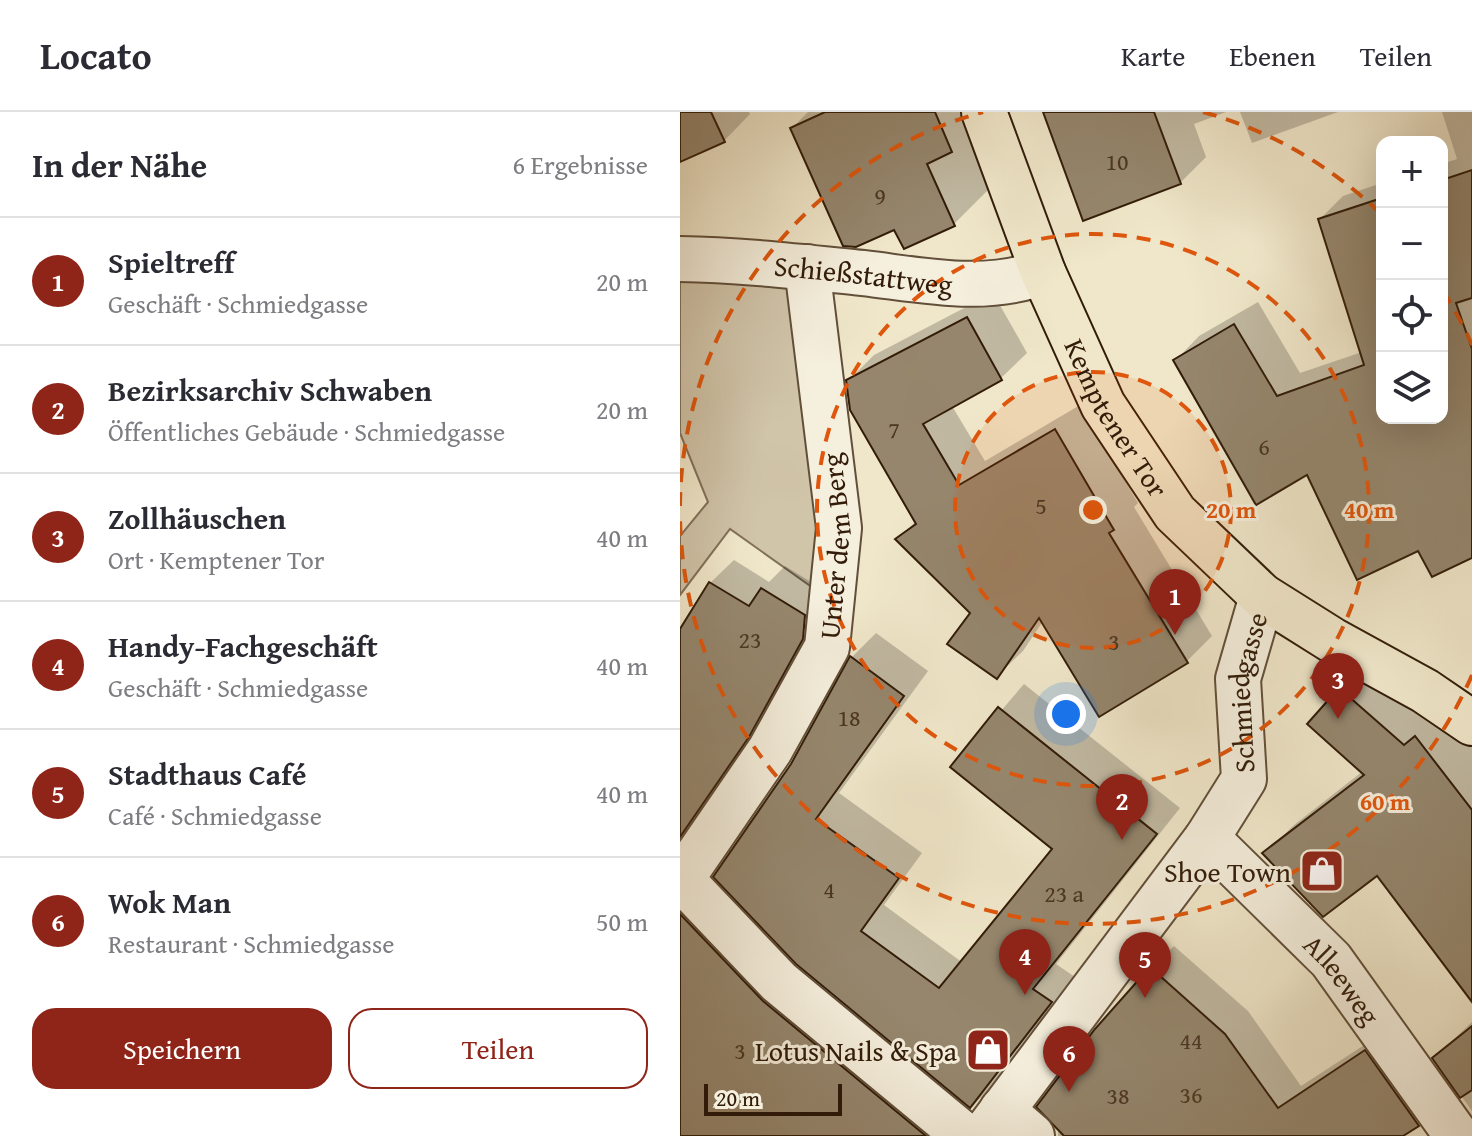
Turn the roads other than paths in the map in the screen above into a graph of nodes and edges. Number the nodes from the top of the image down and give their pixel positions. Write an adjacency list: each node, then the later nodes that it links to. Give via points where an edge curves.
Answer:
1 (984, 112): 4 (main road, Kemptener Tor)
2 (680, 259): 3 (street, Schießstattweg)
3 (807, 267): 4 (street, Schießstattweg, via 966,285 1013,284); 8 (street, Unter dem Berg, via 839,528 827,647 770,750)
4 (1043, 272): 5 (main road, Kemptener Tor, via 1103,405 1175,513)
5 (1262, 596): 6 (main road, Kemptener Tor); 7 (street, Schmiedgasse, via 1238,679 1244,779)
6 (1472, 723)
7 (1207, 838): 9 (street, Schmiedgasse); 11 (street, Alleeweg, via 1331,960)
8 (681, 880): 10 (street, via 779,982)
9 (1006, 1127)
10 (965, 1136)
11 (1457, 1136)

